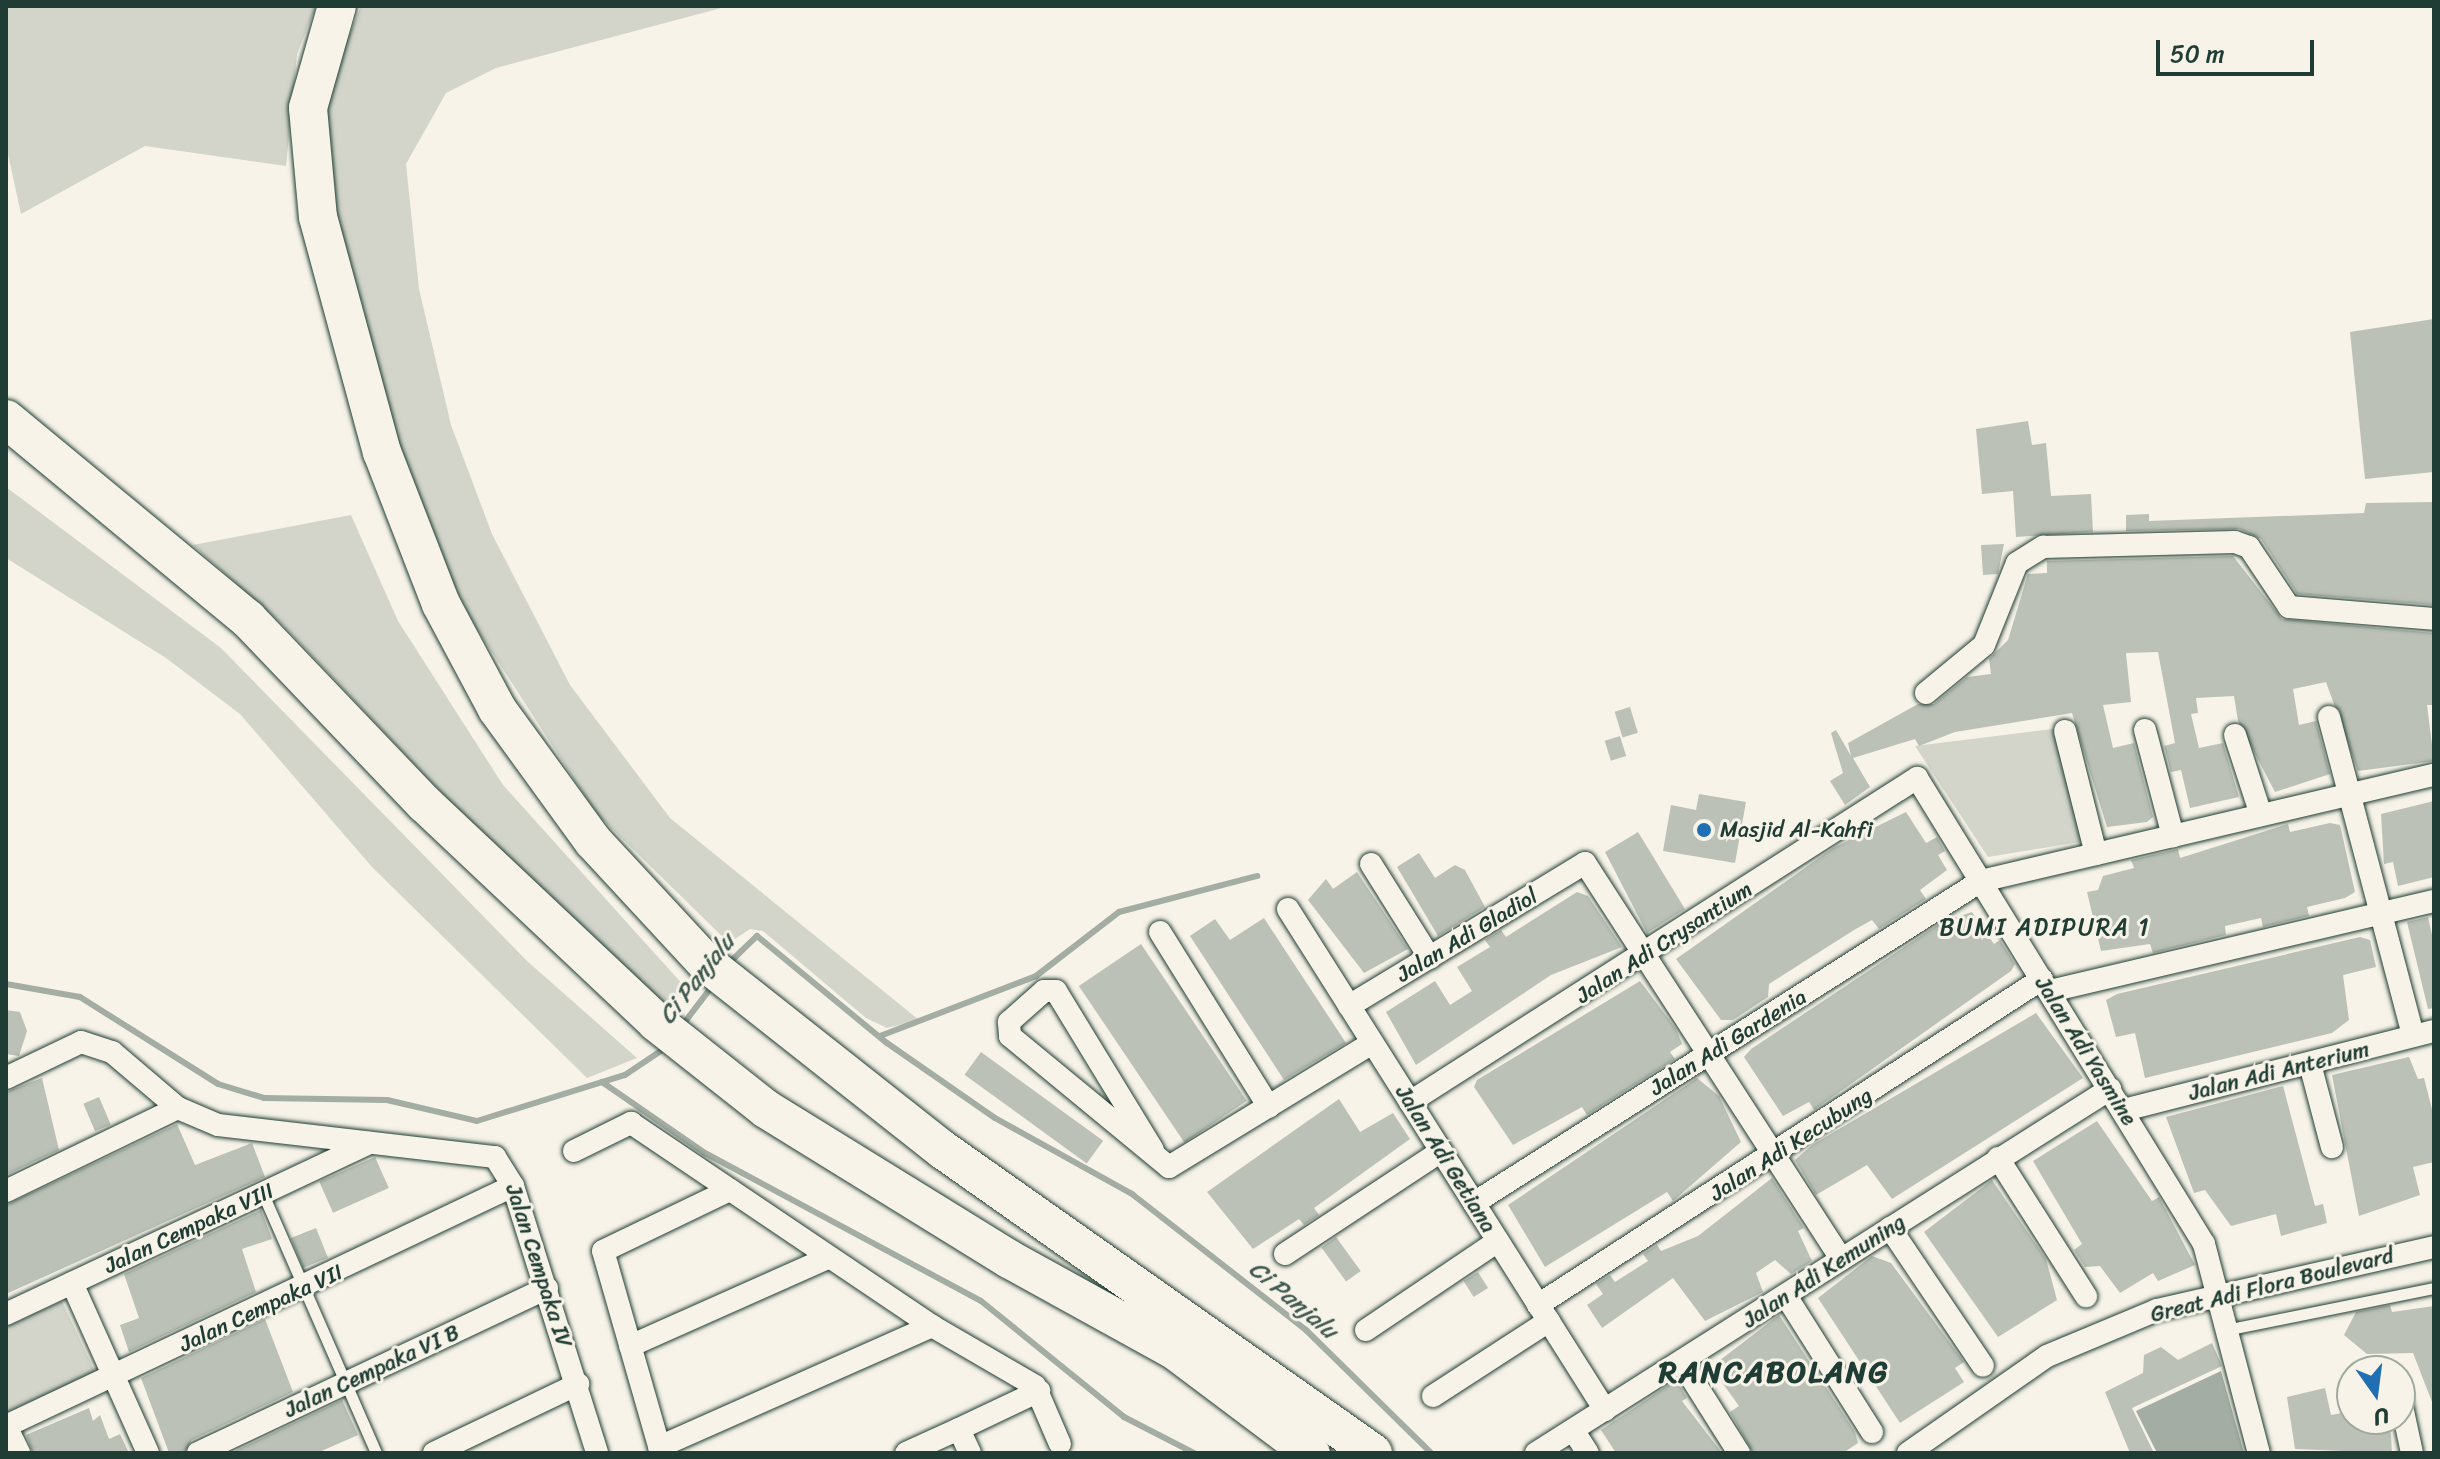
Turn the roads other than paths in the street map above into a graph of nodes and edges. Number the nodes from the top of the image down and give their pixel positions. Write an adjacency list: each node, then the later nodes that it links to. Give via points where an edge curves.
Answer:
1 (337, 6): 89 (highway, via 308,108 318,217 382,452 447,618 497,709 593,841 706,963 943,1150)
2 (6, 419): 88 (highway, via 248,619 425,804 656,1022 766,1109 1009,1259 1174,1350)
3 (2434, 619): 4 (street, via 2289,607 2249,547 2235,542 2043,547 2017,563 1984,645)
4 (1926, 693)
5 (2329, 717): 11 (street)
6 (2145, 730): 13 (street)
7 (2065, 731): 14 (street)
8 (2235, 735): 12 (street)
9 (2434, 775): 11 (street, Jalan Adi Gardenia)
10 (1917, 778): 16 (street, Jalan Adi Yasmine); 21 (street, Jalan Adi Crysantium)
11 (2349, 793): 12 (street, Jalan Adi Gardenia); 19 (street)
12 (2261, 815): 13 (street, Jalan Adi Gardenia)
13 (2173, 836): 14 (street, Jalan Adi Gardenia)
14 (2096, 854): 16 (street, Jalan Adi Gardenia)
15 (1371, 864): 22 (street)
16 (1981, 881): 23 (street, Jalan Adi Yasmine); 27 (street, Jalan Adi Gardenia)
17 (2434, 901): 19 (street, Jalan Adi Kecubung)
18 (1288, 909): 24 (street, Jalan Adi Getiana)
19 (2384, 911): 23 (street, Jalan Adi Kecubung); 25 (street)
20 (1160, 932): 32 (street)
21 (1645, 956): 22 (street, Jalan Adi Gladiol, via 1585,863); 27 (street); 31 (street, Jalan Adi Crysantium)
22 (1430, 958): 24 (street, Jalan Adi Gladiol)
23 (2046, 985): 30 (street, Jalan Adi Yasmine); 40 (street, Jalan Adi Kecubung)
24 (1349, 1006): 26 (street, Jalan Adi Getiana)
25 (2428, 1037): 28 (street, Jalan Adi Anterium)
26 (1372, 1043): 31 (street, Jalan Adi Getiana); 32 (street)
27 (1708, 1054): 40 (street); 46 (street, Jalan Adi Gardenia)
28 (2310, 1064): 34 (street, Jalan Adi Anterium); 36 (street)
29 (6, 1078): 33 (street, via 81,1042 112,1052)
30 (2110, 1089): 34 (street, Jalan Adi Yasmine); 41 (street, Jalan Adi Kemuning)
31 (1410, 1102): 39 (street, Jalan Adi Getiana)
32 (1269, 1107): 37 (street, via 1169,1167)
33 (178, 1108): 35 (street, via 237,1129); 44 (street)
34 (2124, 1110): 57 (street, Jalan Adi Yasmine, via 2204,1244)
35 (371, 1142): 42 (street, Jalan Cempaka IV, via 495,1157); 45 (street, Jalan Cempaka VIII)
36 (2332, 1147)
37 (1153, 1150): 37 (street, via 1056,991 1044,991 1009,1022 1010,1036)
38 (574, 1151): 43 (street, via 631,1123)
39 (1441, 1151): 46 (street, Jalan Adi Getiana); 50 (street)
40 (1774, 1156): 52 (street); 60 (street, Jalan Adi Kecubung)
41 (1998, 1158): 47 (street, Jalan Adi Kemuning); 59 (street)
42 (513, 1186): 54 (street, Jalan Cempaka IV); 56 (street, Jalan Cempaka VII)
43 (730, 1190): 51 (street); 65 (street, via 603,1251)
44 (6, 1191)
45 (263, 1194): 53 (street, Jalan Cempaka VIII); 56 (lane)
46 (1474, 1203): 48 (street, Jalan Adi Getiana)
47 (1890, 1228): 52 (street, Jalan Adi Kemuning); 67 (street)
48 (1498, 1241): 60 (street, Jalan Adi Getiana); 64 (street)
49 (2434, 1247): 57 (street, Great Adi Flora Boulevard)
50 (1285, 1254)
51 (828, 1258): 62 (street); 65 (street)
52 (1841, 1259): 58 (street, Jalan Adi Kemuning)
53 (72, 1283): 61 (street, Jalan Cempaka VIII); 68 (street)
54 (547, 1288): 69 (street, Jalan Cempaka VI B); 70 (street, Jalan Cempaka IV)
55 (2434, 1288): 63 (lane)
56 (301, 1292): 68 (street, Jalan Cempaka VII); 69 (lane)
57 (2218, 1294): 63 (street, Jalan Adi Yasmine); 93 (street, Great Adi Flora Boulevard, via 2157,1310 2047,1356)
58 (1786, 1296): 66 (street, Jalan Adi Kemuning); 77 (street)
59 (2086, 1296)
60 (1544, 1313): 72 (street, Jalan Adi Kecubung); 73 (street, Jalan Adi Getiana)
61 (6, 1314)
62 (932, 1326): 71 (street); 79 (street)
63 (2230, 1329): 94 (street, Jalan Adi Yasmine)
64 (1366, 1330)
65 (630, 1346): 79 (street)
66 (1682, 1363): 73 (street, Jalan Adi Kemuning); 92 (street)
67 (1983, 1366)
68 (113, 1375): 74 (street, Jalan Cempaka VII); 81 (street)
69 (346, 1383): 82 (street, Jalan Cempaka VI B); 83 (lane)
70 (578, 1384): 84 (street); 85 (street, Jalan Cempaka IV)
71 (1039, 1391): 75 (street); 78 (street)
72 (1433, 1396)
73 (1605, 1410): 76 (street, Jalan Adi Kemuning)
74 (6, 1426): 80 (street)
75 (959, 1429): 86 (street); 87 (street)
76 (1573, 1430): 90 (street, Jalan Adi Kemuning); 91 (street)
77 (1872, 1432)
78 (1060, 1444)
79 (660, 1450)
80 (19, 1453)
81 (148, 1453)
82 (198, 1453)
83 (376, 1453)
84 (434, 1453)
85 (597, 1453)
86 (906, 1453)
87 (970, 1453)
88 (1311, 1453)
89 (1373, 1453)
90 (1536, 1453)
91 (1588, 1453)
92 (1739, 1453)
93 (1908, 1453)
94 (2259, 1453)

